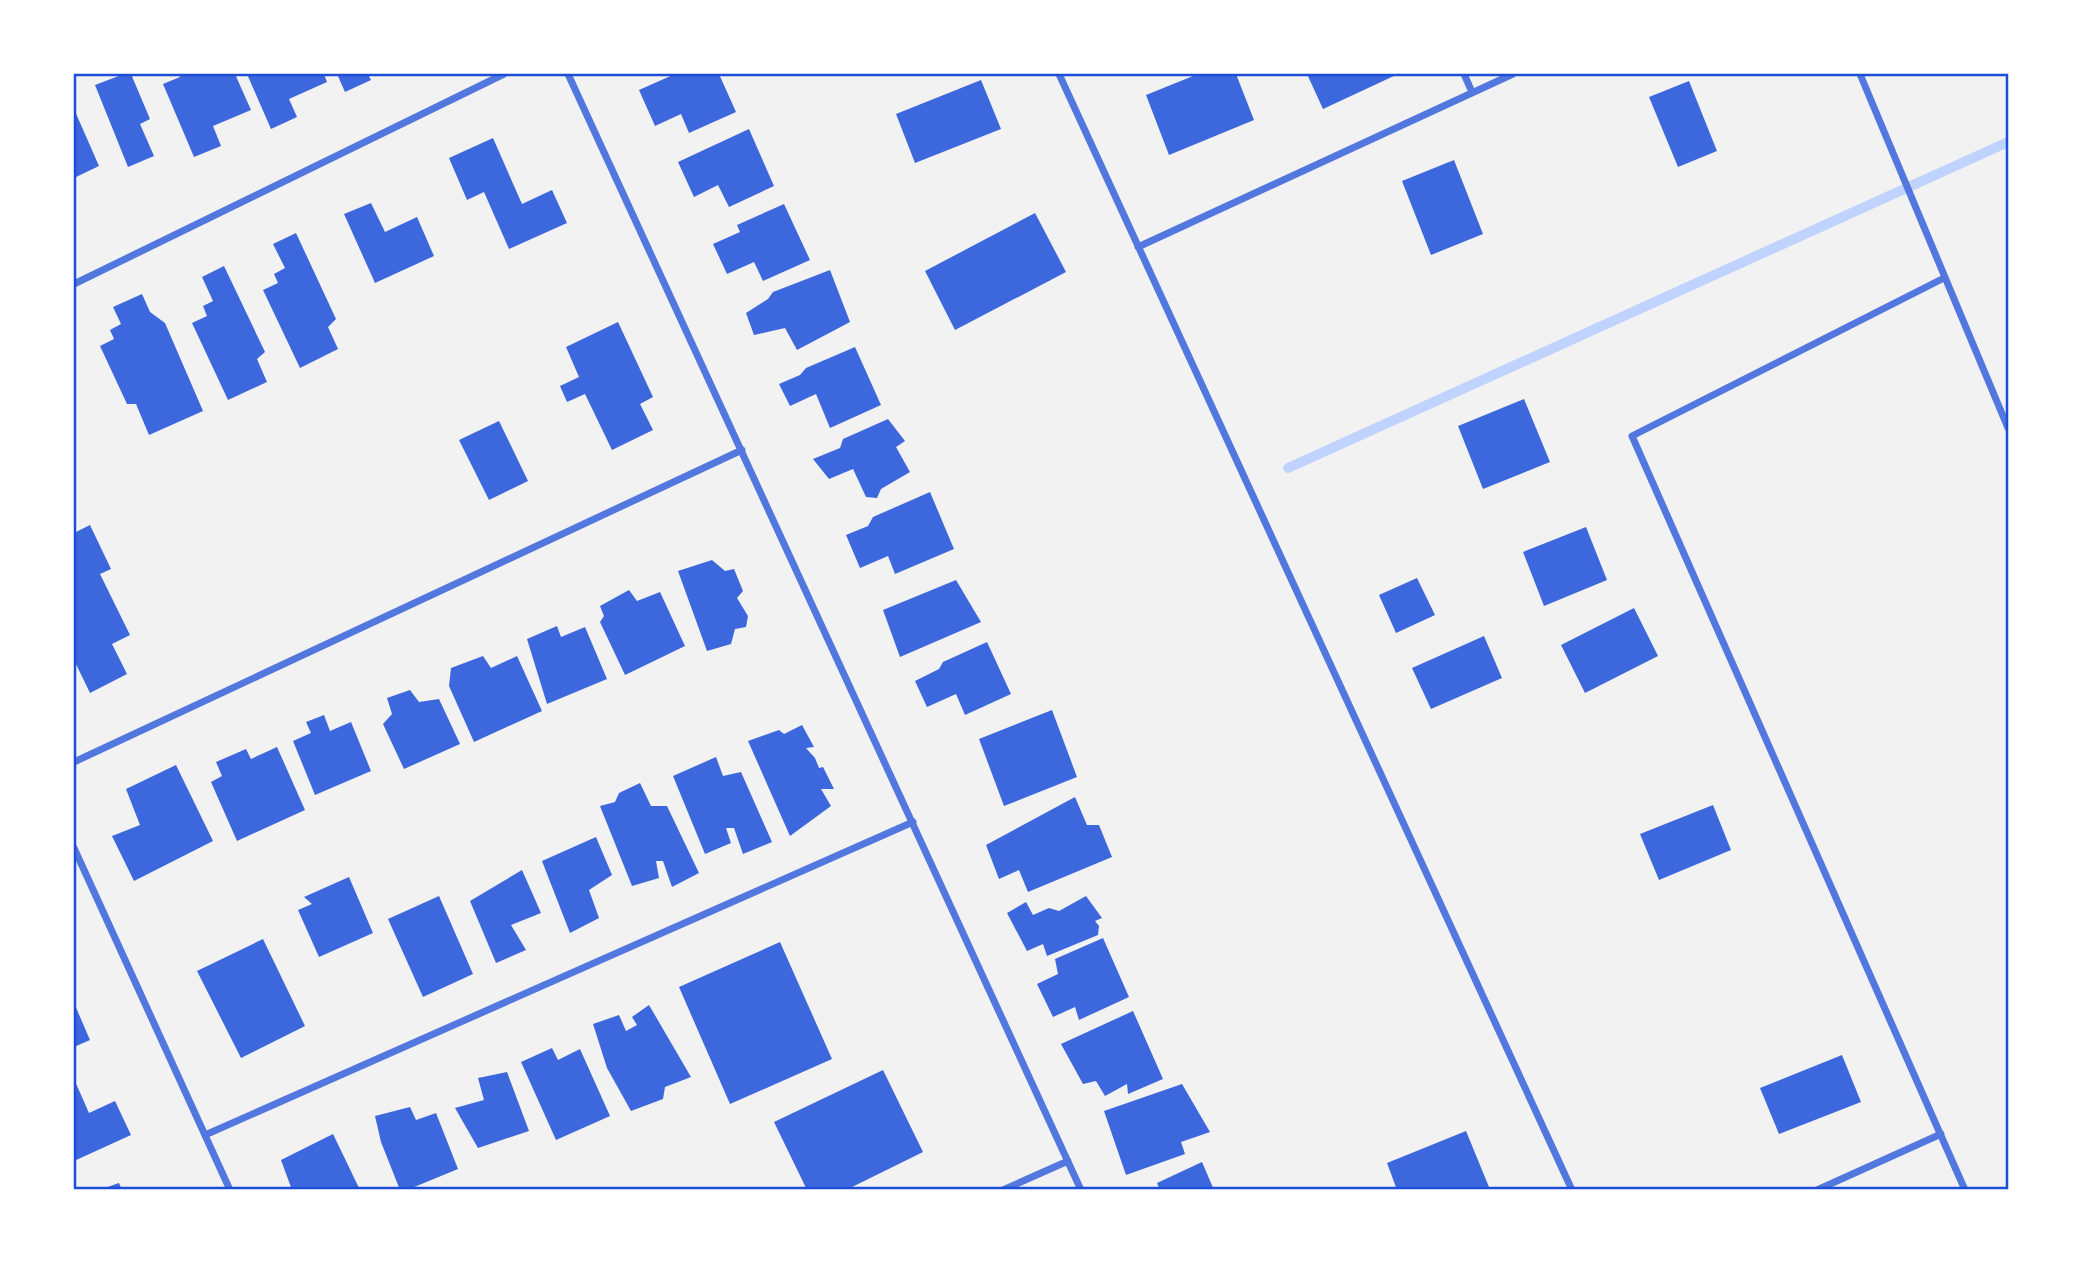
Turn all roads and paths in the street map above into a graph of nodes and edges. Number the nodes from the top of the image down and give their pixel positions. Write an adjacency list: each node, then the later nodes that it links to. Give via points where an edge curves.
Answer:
1 (504, 74): 10 (street)
2 (568, 74): 12 (street)
3 (1059, 74): 8 (street)
4 (1464, 74): 7 (street)
5 (1513, 74): 7 (street)
6 (1860, 74): 9 (street)
7 (1472, 92): 8 (street)
8 (1138, 247): 22 (street)
9 (1944, 278): 11 (street); 16 (street, via 1632,436)
10 (74, 284)
11 (2008, 428)
12 (742, 450): 13 (street); 14 (street)
13 (74, 762)
14 (913, 822): 17 (street); 18 (street)
15 (74, 848): 17 (street)
16 (1941, 1134): 23 (street); 24 (street)
17 (205, 1135): 19 (street)
18 (1068, 1161): 20 (street); 21 (street)
19 (230, 1189)
20 (1003, 1189)
21 (1081, 1189)
22 (1572, 1189)
23 (1817, 1189)
24 (1965, 1189)

